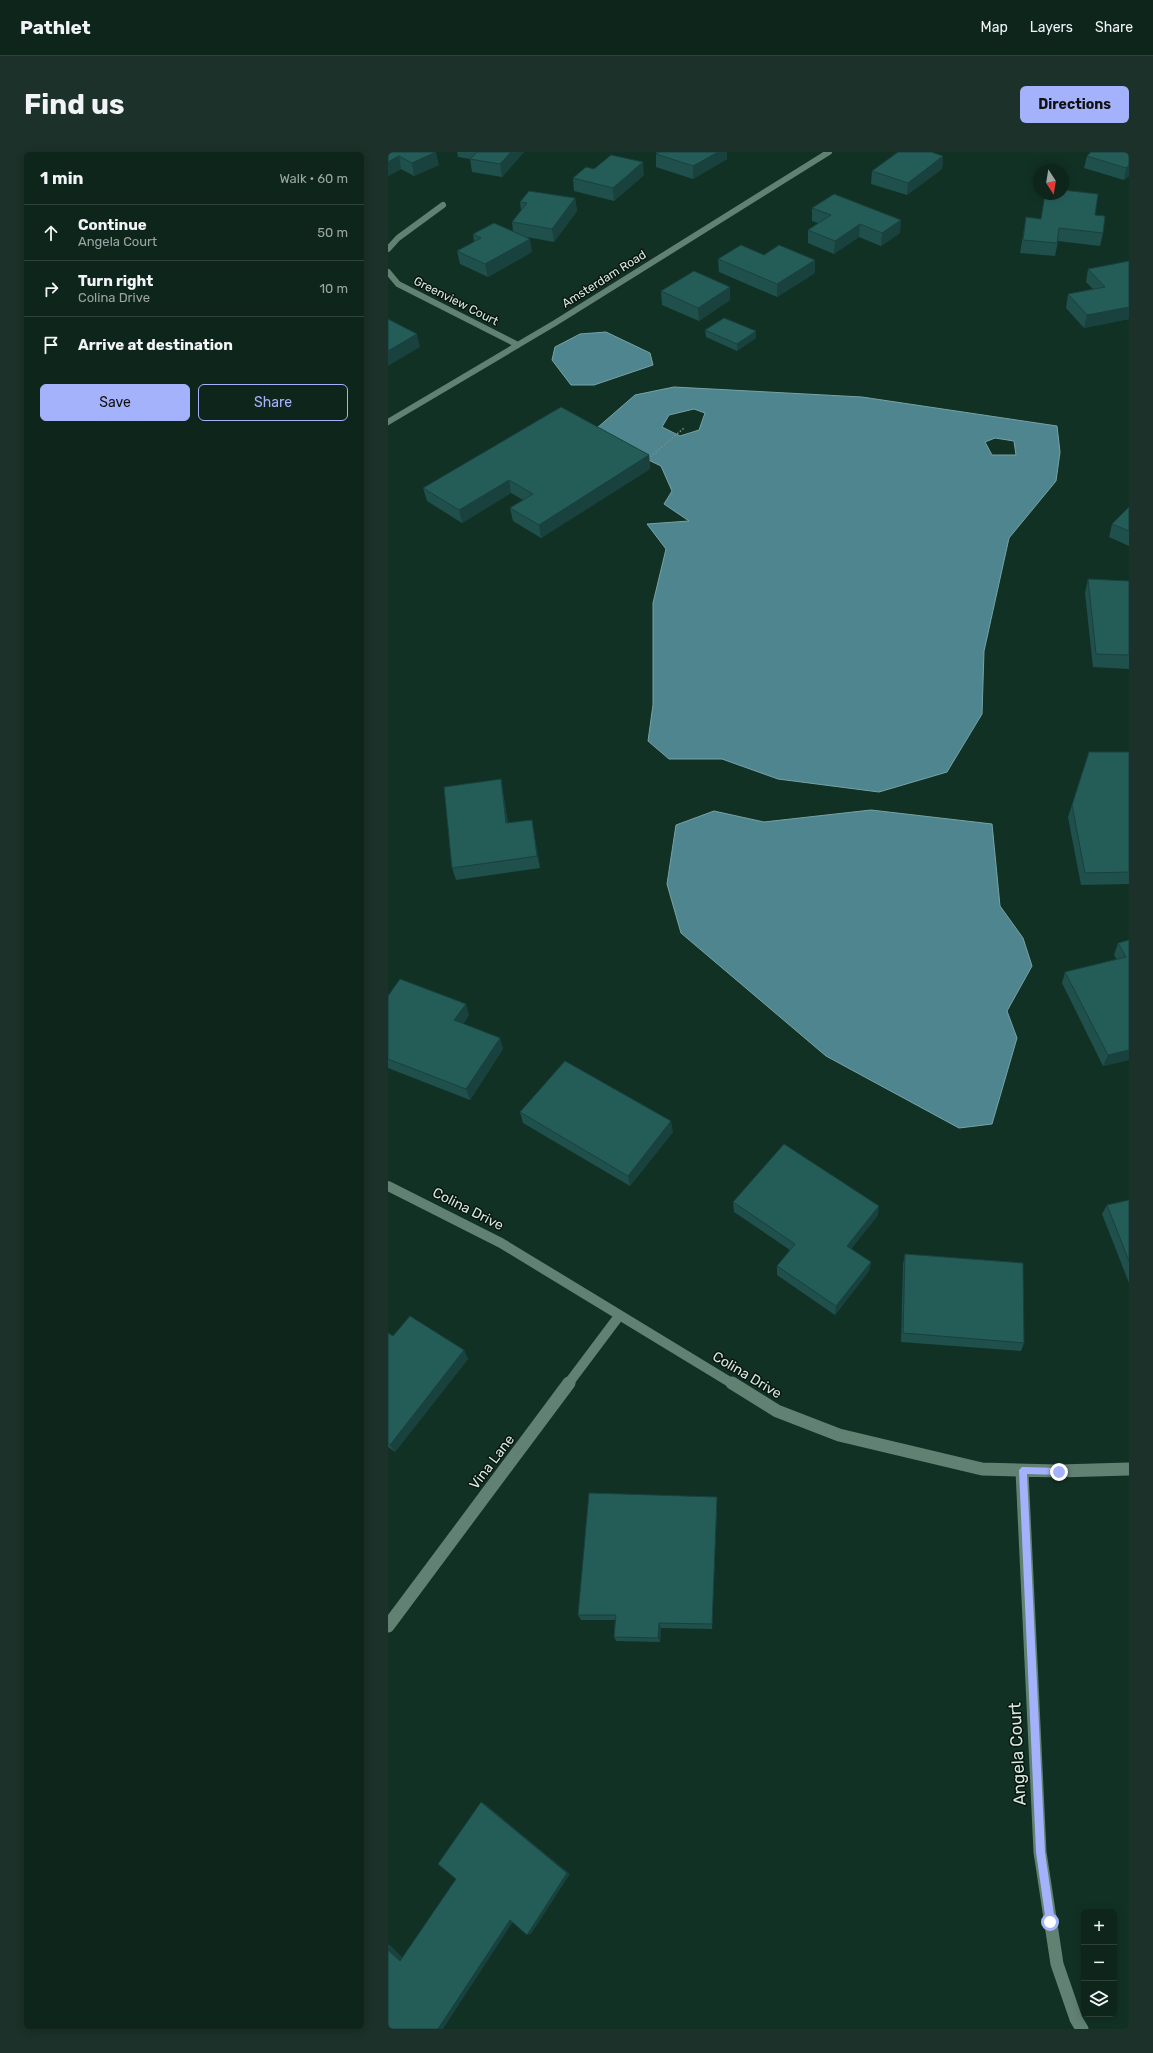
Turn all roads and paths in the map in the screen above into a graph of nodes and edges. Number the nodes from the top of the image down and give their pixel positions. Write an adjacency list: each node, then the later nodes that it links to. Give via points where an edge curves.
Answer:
1 (829, 152): 5 (street, Amsterdam Road)
2 (444, 206): 3 (street, via 398,238)
3 (388, 249)
4 (388, 272): 5 (street, Greenview Court, via 398,284)
5 (518, 345): 6 (street, Amsterdam Road)
6 (388, 422)
7 (684, 428): 8 (path)
8 (644, 462)
9 (388, 1186): 10 (street, Colina Drive, via 501,1243)
10 (619, 1316): 12 (street, Colina Drive, via 777,1411 839,1435 982,1469); 13 (street, Vina Lane)
11 (1129, 1469): 12 (street, Colina Drive, via 1059,1472)
12 (1022, 1470): 14 (street, Angela Court, via 1040,1852 1057,1964 1076,2019)
13 (388, 1626)
14 (1082, 2029)

